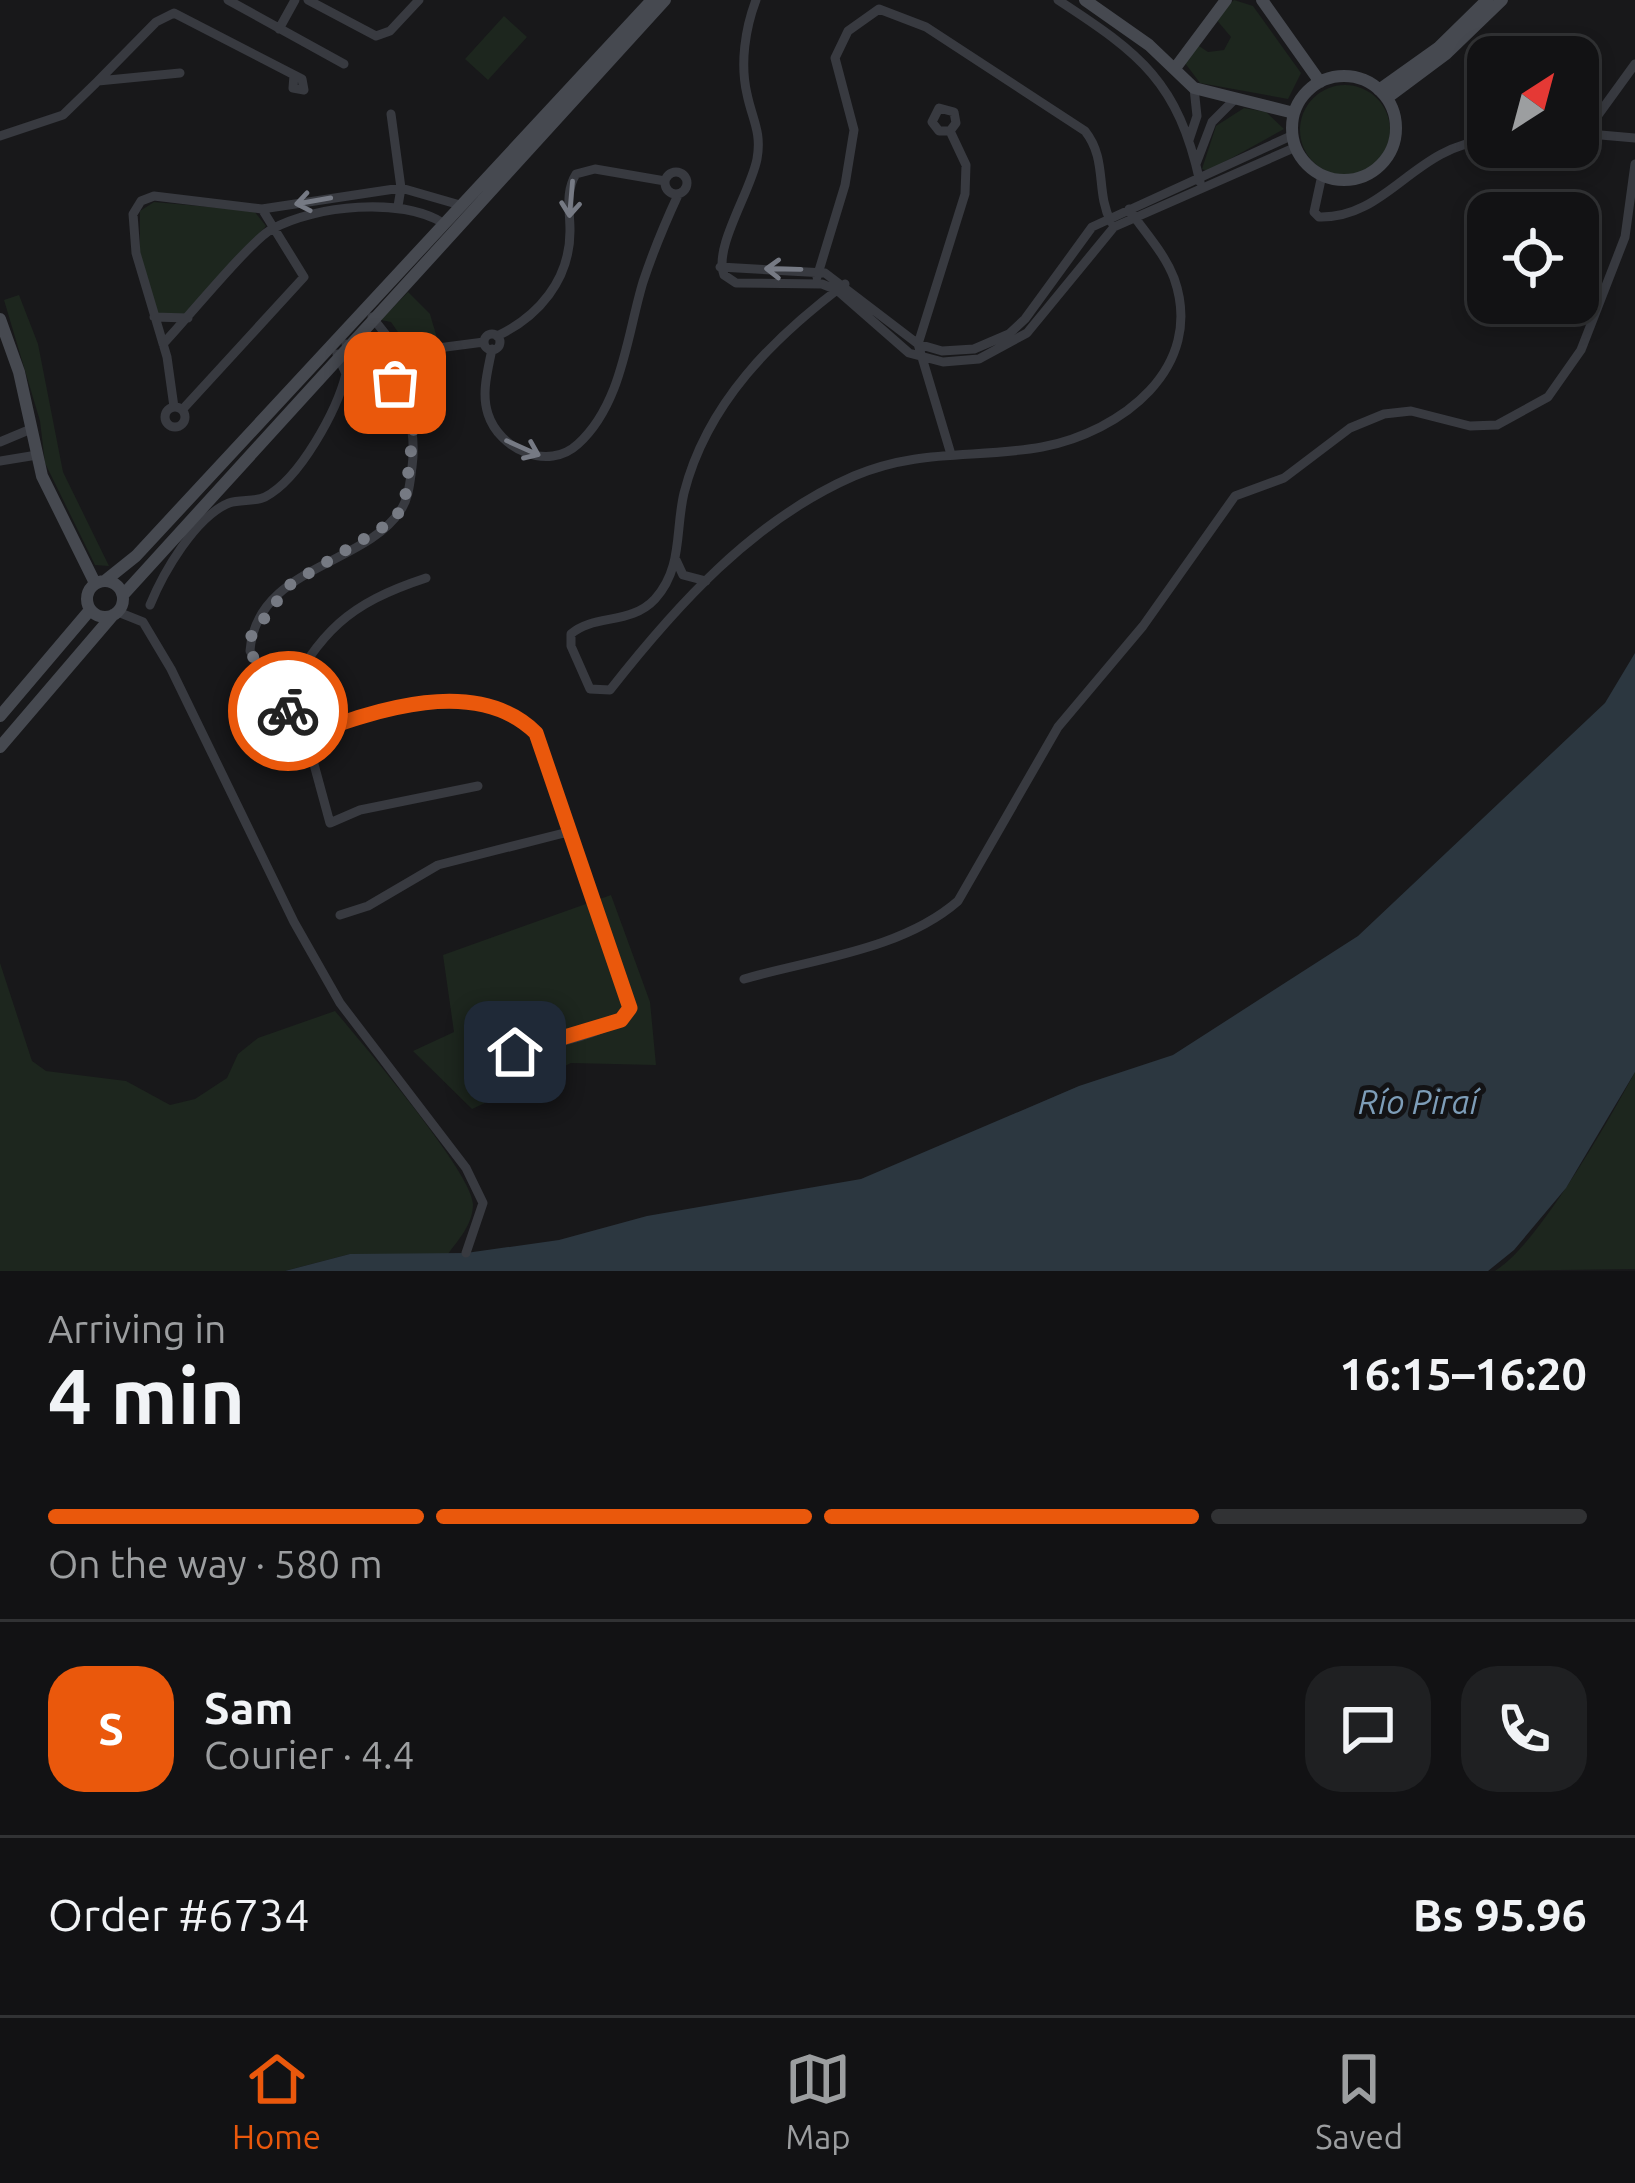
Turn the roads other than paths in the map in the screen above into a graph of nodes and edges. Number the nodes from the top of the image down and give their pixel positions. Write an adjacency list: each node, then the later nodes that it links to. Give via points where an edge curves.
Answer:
1 (228, 0): 14 (street)
2 (295, 0): 14 (street)
3 (308, 0): 4 (street, via 376,36)
4 (419, 0)
5 (652, 0): 44 (main road)
6 (665, 0): 49 (main road)
7 (756, 0): 51 (street, via 745,75 758,157 720,267 736,283)
8 (1058, 0): 34 (street, via 1154,72 1176,101)
9 (1084, 0): 17 (main road)
10 (1226, 0): 17 (main road)
11 (1262, 0): 21 (main road)
12 (1487, 0): 23 (main road)
13 (1502, 0): 23 (main road, via 1446,54)
14 (279, 28): 15 (street)
15 (344, 64)
16 (1635, 64): 28 (street)
17 (1176, 67): 22 (main road)
18 (180, 73): 20 (street)
19 (294, 75): 20 (street, via 174,13)
20 (98, 81): 32 (street, via 63,115)
21 (1320, 82): 23 (main road, via 1344,76); 25 (main road)
22 (1194, 88): 24 (main road); 27 (street)
23 (1383, 94): 39 (main road, via 1396,127 1379,167 1352,180)
24 (1235, 98): 25 (main road); 29 (street)
25 (1294, 113): 35 (main road)
26 (391, 114): 42 (street)
27 (1197, 116): 29 (street); 34 (street)
28 (1599, 119)
29 (1212, 122): 37 (street)
30 (950, 131): 59 (street, via 965,165 964,194)
31 (1599, 135): 33 (street)
32 (0, 136)
33 (1635, 138)
34 (1189, 140): 37 (street)
35 (1294, 141): 39 (main road); 41 (street)
36 (1467, 147): 39 (street, via 1430,158 1354,215 1314,212)
37 (1196, 164): 41 (street)
38 (1635, 164): 89 (street, via 1625,237 1581,350 1548,397 1497,425 1384,414 1350,428 1284,478 1241,491 1058,727 958,901 870,946)
39 (1322, 175)
40 (665, 181): 43 (street); 43 (street, via 683,174 687,188); 60 (street, one-way to 60, via 595,169 576,174 568,190 569,247 543,306)
41 (1201, 185): 47 (street)
42 (401, 188): 44 (street); 45 (street); 46 (street, one-way to 46)
43 (678, 195): 60 (street, one-way to 43, via 485,398 505,440 541,456 573,449 610,396)
44 (460, 205): 49 (main road)
45 (398, 206): 49 (street); 50 (street, via 337,211)
46 (262, 208): 50 (street); 53 (street, via 141,201 136,253)
47 (1132, 214): 48 (street); 66 (street, via 1166,261 1179,298 1176,348 1158,384 1088,434 1028,448)
48 (1111, 222): 51 (street, via 1100,197 1100,158 1085,131 926,27 879,9 848,31 835,58 854,130); 59 (street, via 1092,227 1009,334 959,351); 63 (street, via 1033,327 1009,346 962,362)
49 (447, 226): 54 (main road); 72 (main road, via 136,556)
50 (272, 229): 55 (street); 58 (street, via 304,277 178,409)
51 (817, 277): 52 (street)
52 (841, 287): 59 (street); 63 (street, via 881,333); 69 (street, via 756,359 719,413 688,478)
53 (154, 317): 55 (street); 58 (street)
54 (372, 317): 57 (street); 61 (main road)
55 (188, 318): 58 (street)
56 (0, 319): 64 (main road)
57 (389, 341): 60 (street); 62 (street)
58 (163, 344)
59 (918, 344): 63 (street)
60 (488, 346)
61 (341, 349): 62 (street); 73 (main road); 74 (street, via 346,374 320,437 266,496 214,511)
62 (377, 356): 79 (street, via 414,426 404,507 277,598 250,638)
63 (920, 358): 66 (street)
64 (32, 429): 65 (street); 67 (main road)
65 (3, 442): 68 (street)
66 (950, 452): 71 (street, via 892,463 811,498)
67 (37, 455): 68 (street); 72 (main road, via 61,519)
68 (6, 460)
69 (676, 560): 71 (street, via 683,575); 71 (street, via 648,604 571,634 590,689 610,690 646,640)
70 (426, 578): 80 (street, via 353,608)
71 (706, 581)
72 (100, 582): 73 (main road); 75 (main road, via 87,593)
73 (123, 595): 76 (main road)
74 (150, 605)
75 (91, 610): 76 (main road); 77 (main road)
76 (116, 614): 78 (main road); 91 (street, via 143,622 171,669 340,1004 466,1168 483,1202)
77 (58, 651): 78 (main road); 82 (main road)
78 (74, 664): 83 (main road)
79 (266, 678): 80 (street); 81 (street)
80 (293, 678): 81 (street)
81 (282, 703): 84 (street)
82 (4, 711): 83 (main road)
83 (23, 721): 85 (main road)
84 (307, 735): 86 (street, via 330,823); 87 (street, via 399,704 506,712 536,733)
85 (0, 747)
86 (478, 786)
87 (572, 831): 88 (street, via 438,866); 90 (street, via 629,1012 549,1044)
88 (340, 916)
89 (744, 980)
90 (470, 1054)
91 (466, 1253)

